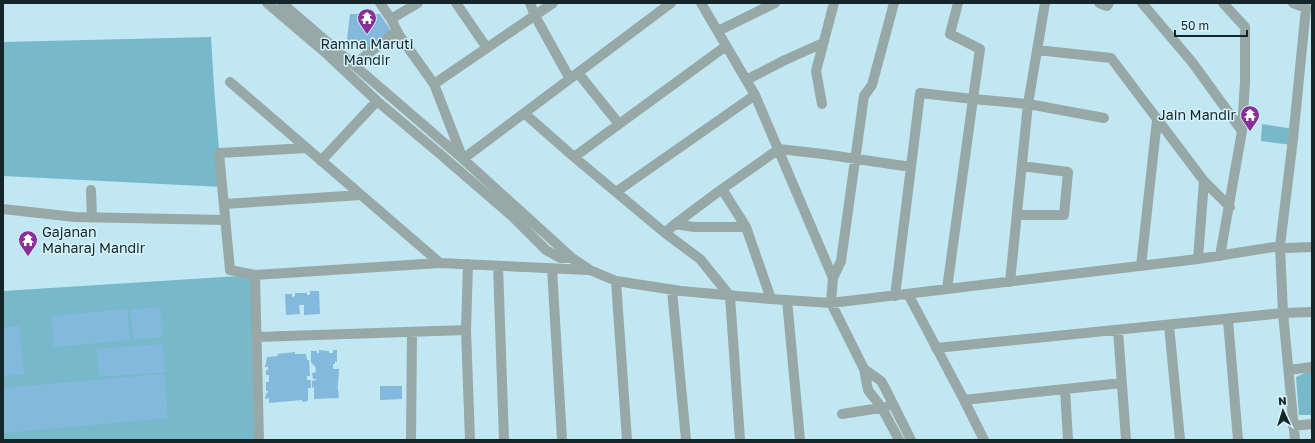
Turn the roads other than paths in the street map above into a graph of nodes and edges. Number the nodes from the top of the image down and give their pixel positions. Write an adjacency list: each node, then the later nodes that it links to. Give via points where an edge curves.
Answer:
1 (267, 3): 35 (street)
2 (282, 3): 28 (street)
3 (380, 3): 21 (street)
4 (418, 3): 21 (street)
5 (456, 3): 26 (street)
6 (530, 3): 20 (street)
7 (553, 3): 20 (street)
8 (671, 3): 29 (street)
9 (701, 3): 22 (street)
10 (775, 3): 22 (street)
11 (834, 3): 24 (street)
12 (894, 3): 47 (street, via 872,85 864,96)
13 (958, 3): 34 (street, via 950,34 980,49)
14 (1045, 3): 27 (street)
15 (1099, 3): 16 (street, via 1107,6)
16 (1109, 3)
17 (1142, 3): 42 (street, via 1192,62)
18 (1223, 3): 42 (street, via 1245,27)
19 (1293, 3): 65 (street, via 1306,8)
20 (535, 16): 26 (street); 29 (street)
21 (391, 19): 23 (street)
22 (718, 31): 25 (street)
23 (397, 32): 28 (street); 32 (street)
24 (823, 43): 30 (street); 36 (street, via 816,71)
25 (726, 46): 30 (street); 41 (street)
26 (487, 48): 32 (street)
27 (1037, 50): 37 (street); 40 (street, via 1111,58)
28 (354, 65): 46 (street)
29 (574, 76): 38 (street); 41 (street)
30 (746, 80): 33 (street)
31 (230, 82): 43 (street)
32 (434, 84): 46 (street)
33 (756, 95): 44 (street); 54 (street)
34 (973, 99): 37 (street); 50 (street, via 920,93); 80 (street)
35 (377, 101): 48 (street); 68 (street, via 513,217 546,250 560,258)
36 (822, 104)
37 (1028, 104): 39 (street); 49 (street)
38 (524, 113): 45 (street); 46 (street)
39 (1104, 118)
40 (1157, 120): 51 (street); 73 (street)
41 (618, 124): 45 (street)
42 (1242, 131): 57 (street)
43 (307, 148): 48 (street); 56 (street, via 219,153)
44 (779, 149): 47 (street); 52 (street); 77 (street)
45 (574, 157): 54 (street)
46 (463, 159): 68 (street)
47 (855, 159): 50 (street); 77 (street, via 841,261)
48 (321, 160): 55 (street)
49 (1022, 166): 59 (street); 59 (street, via 1068,172 1064,215)
50 (910, 167): 84 (street)
51 (1204, 181): 57 (street); 69 (street)
52 (722, 189): 62 (street); 63 (street)
53 (92, 190): 60 (street)
54 (616, 192): 64 (street)
55 (361, 195): 56 (street); 70 (street)
56 (224, 204): 61 (street)
57 (1230, 207): 67 (street)
58 (3, 209): 60 (street)
59 (1016, 215): 79 (street)
60 (92, 218): 61 (street)
61 (225, 220): 76 (street, via 230,270)
62 (675, 224): 63 (street, via 694,227); 64 (street)
63 (746, 227): 85 (street)
64 (665, 233): 83 (street, via 700,259)
65 (1280, 246): 66 (street); 67 (street); 89 (street)
66 (1312, 247)
67 (1220, 256): 69 (street)
68 (572, 258): 75 (street)
69 (1198, 259): 73 (street)
70 (440, 263): 71 (street); 76 (street)
71 (468, 264): 72 (street); 92 (street)
72 (498, 266): 74 (street); 111 (street)
73 (1140, 266): 79 (street)
74 (552, 268): 75 (street); 112 (street)
75 (590, 270): 78 (street)
76 (255, 276): 95 (street)
77 (833, 278): 87 (street)
78 (616, 281): 81 (street); 113 (street)
79 (1010, 282): 80 (street)
80 (947, 289): 82 (street)
81 (672, 290): 83 (street); 114 (street)
82 (908, 294): 84 (street); 96 (street)
83 (730, 296): 85 (street); 115 (street)
84 (896, 296): 87 (street)
85 (771, 299): 86 (street)
86 (787, 300): 87 (street); 116 (street)
87 (831, 303): 98 (street)
88 (1312, 312): 89 (street)
89 (1283, 313): 90 (street); 99 (street)
90 (1228, 320): 91 (street); 123 (street)
91 (1169, 325): 93 (street); 122 (street)
92 (466, 330): 94 (street); 110 (street)
93 (1118, 330): 96 (street); 100 (street)
94 (412, 332): 95 (street); 109 (street)
95 (257, 337): 108 (street)
96 (936, 348): 102 (street)
97 (1312, 367): 99 (street)
98 (864, 370): 103 (street, via 881,381); 104 (street, via 868,390)
99 (1289, 370): 107 (street)
100 (1122, 383): 101 (street); 121 (street)
101 (1065, 389): 102 (street); 120 (street)
102 (964, 400): 119 (street)
103 (893, 404): 104 (street); 118 (street)
104 (882, 408): 105 (street); 117 (street)
105 (842, 414)
106 (1312, 424): 107 (street)
107 (1293, 426): 124 (street)
108 (259, 440)
109 (411, 440)
110 (470, 440)
111 (504, 440)
112 (562, 440)
113 (628, 440)
114 (686, 440)
115 (740, 440)
116 (800, 440)
117 (899, 440)
118 (911, 440)
119 (984, 440)
120 (1068, 440)
121 (1126, 440)
122 (1180, 440)
123 (1238, 440)
124 (1295, 440)

